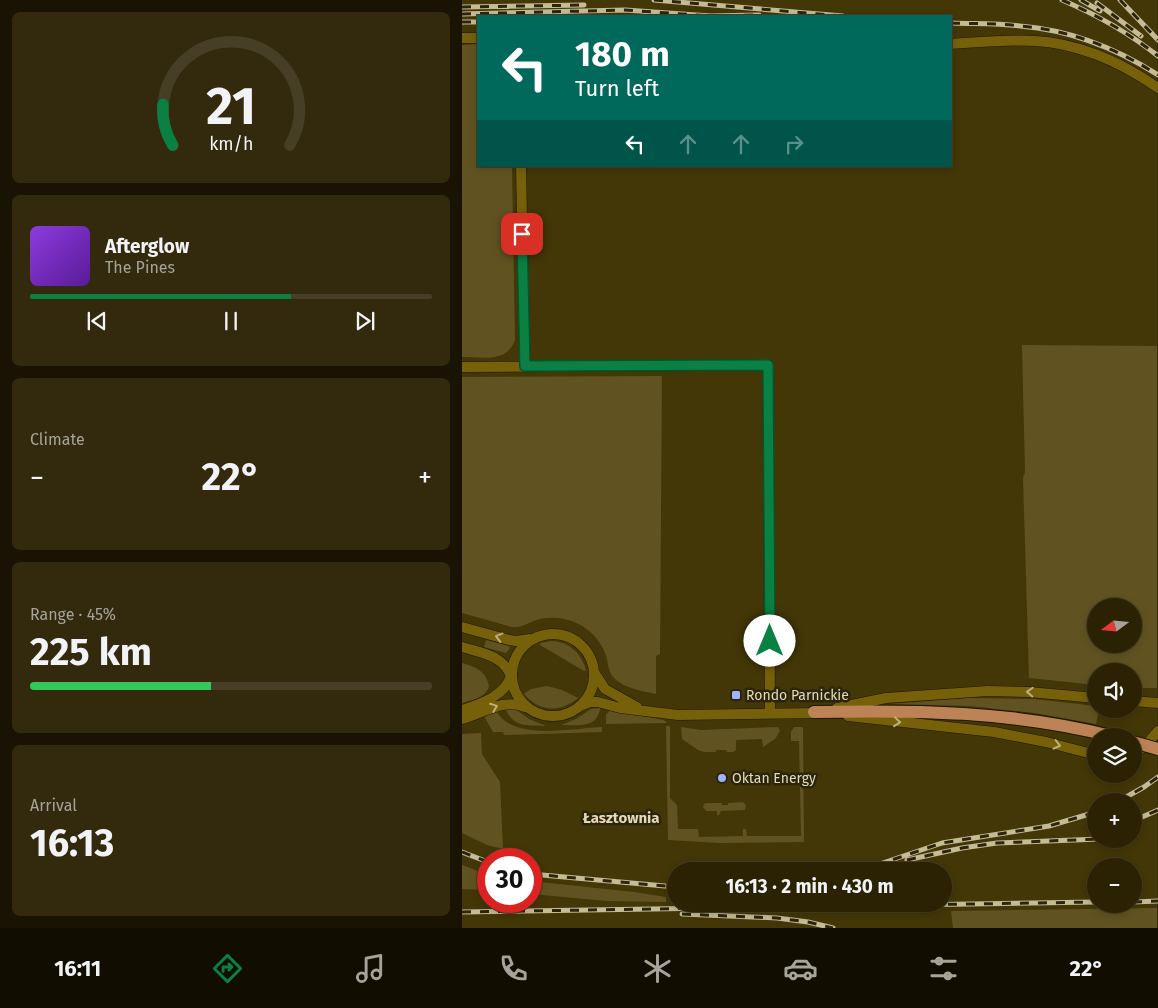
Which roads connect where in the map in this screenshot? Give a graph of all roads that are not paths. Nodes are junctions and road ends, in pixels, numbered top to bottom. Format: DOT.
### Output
graph roads {
  1 [pos="462,38"];
  2 [pos="477,38"];
  3 [pos="952,44"];
  4 [pos="1158,88"];
  5 [pos="521,167"];
  6 [pos="525,366"];
  7 [pos="462,367"];
  8 [pos="462,627"];
  9 [pos="536,637"];
  10 [pos="462,647"];
  11 [pos="594,670"];
  12 [pos="511,676"];
  13 [pos="1087,697"];
  14 [pos="1142,701"];
  15 [pos="1158,702"];
  16 [pos="580,706"];
  17 [pos="527,708"];
  18 [pos="462,710"];
  19 [pos="650,712"];
  20 [pos="814,712"];
  21 [pos="770,713"];
  22 [pos="462,718"];
  23 [pos="1087,731"];
  24 [pos="1158,731"];
  25 [pos="1142,745"];
  26 [pos="1142,748"];
  27 [pos="1158,749"];
  28 [pos="1087,752"];
  1 -- 2 [label="street"];
  3 -- 4 [label="street"];
  5 -- 6 [label="street"];
  6 -- 7 [label="street"];
  6 -- 21 [label="street"];
  9 -- 8 [label="street, one-way"];
  9 -- 11 [label="street"];
  9 -- 12 [label="street"];
  10 -- 12 [label="street"];
  11 -- 16 [label="street"];
  11 -- 19 [label="street"];
  12 -- 17 [label="street"];
  12 -- 18 [label="street"];
  13 -- 20 [label="street, one-way"];
  14 -- 15 [label="street"];
  16 -- 17 [label="street"];
  16 -- 19 [label="street"];
  22 -- 17 [label="street, one-way"];
  19 -- 21 [label="street"];
  20 -- 21 [label="street"];
  20 -- 23 [label="main road"];
  20 -- 28 [label="street, one-way"];
  24 -- 26 [label="street"];
  25 -- 27 [label="main road, bridge"];
}
